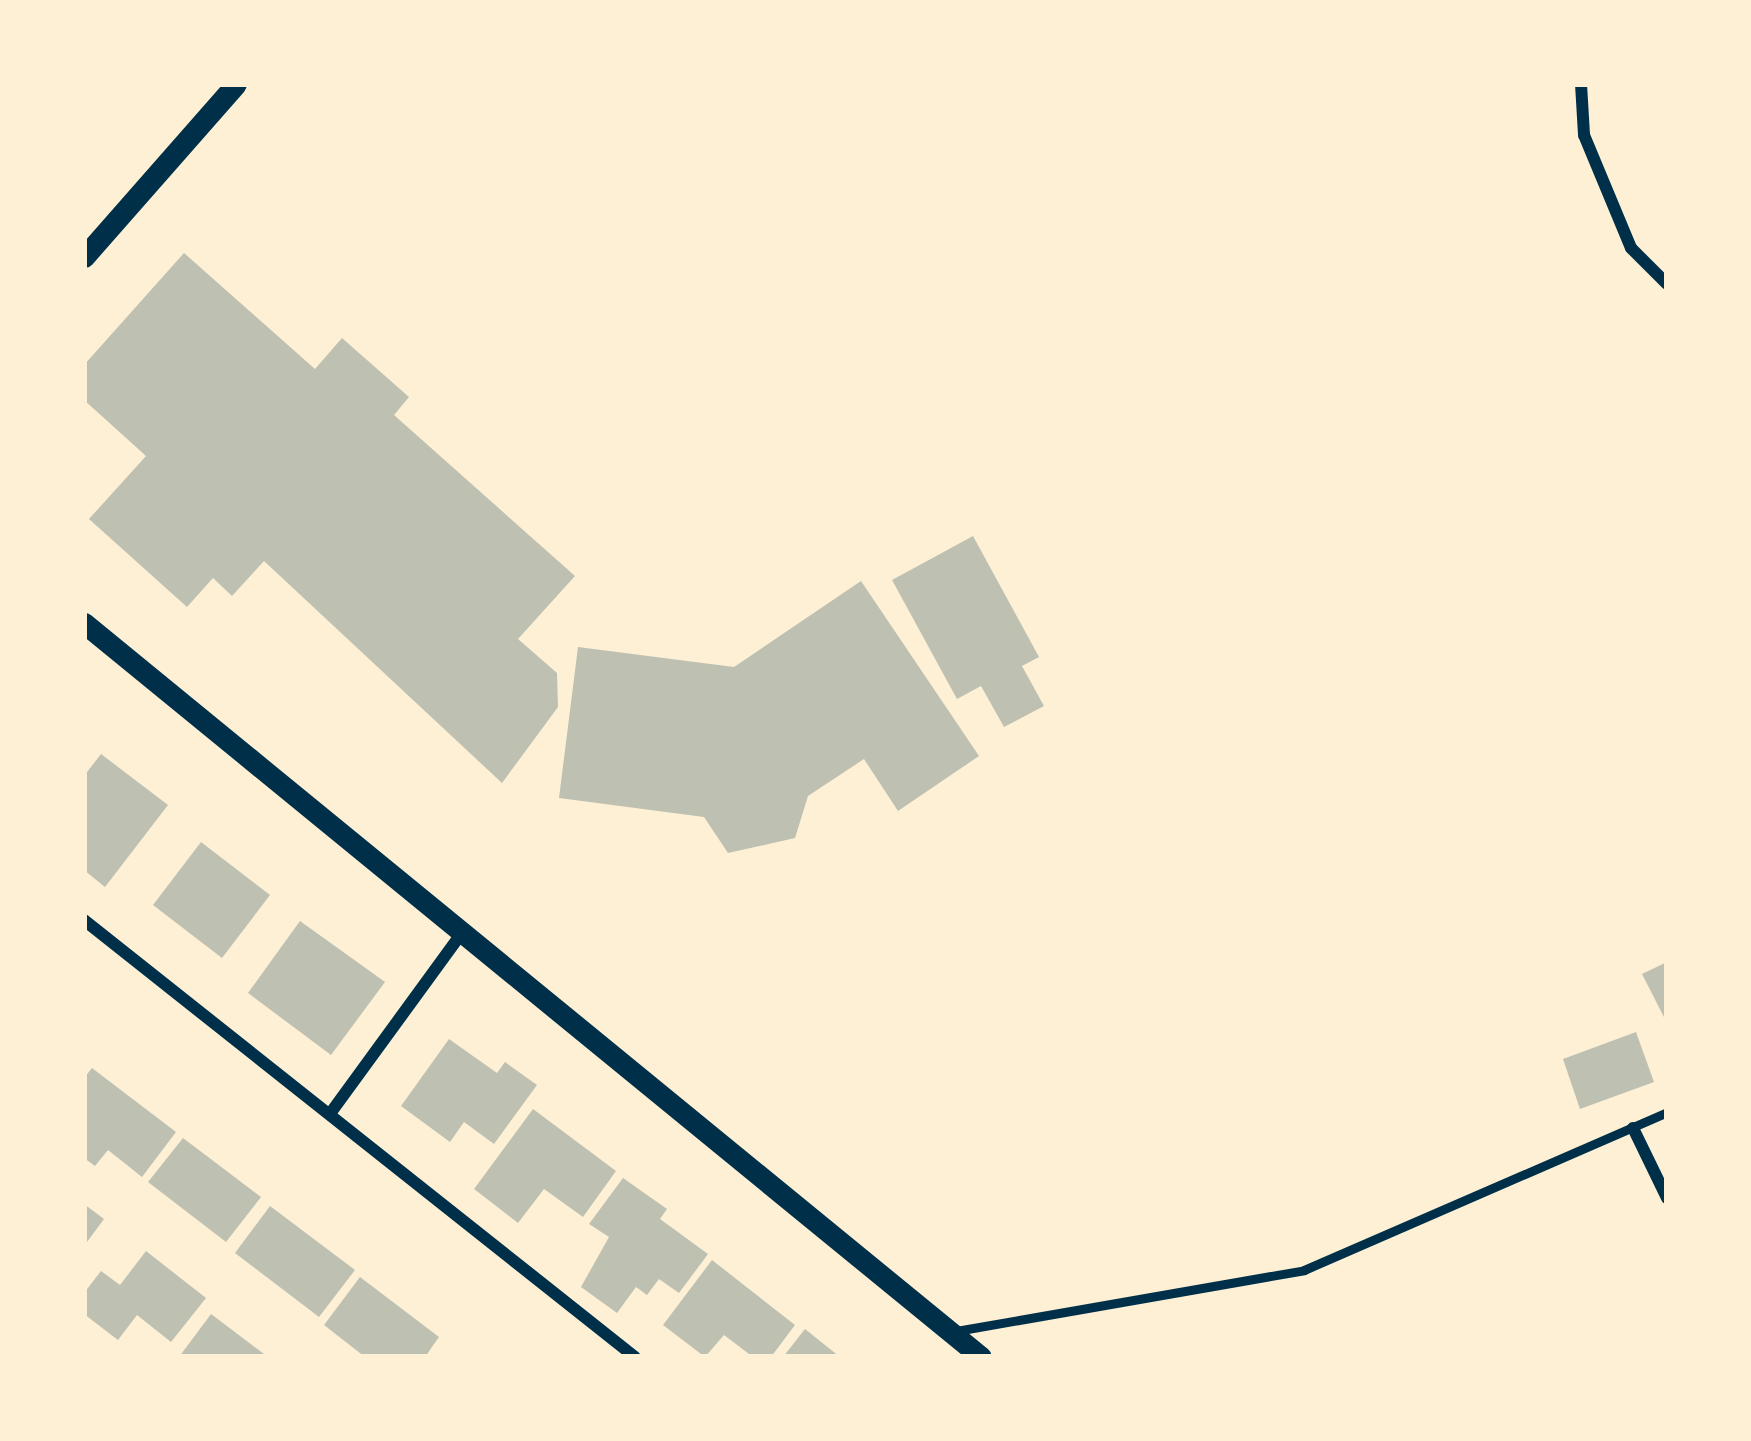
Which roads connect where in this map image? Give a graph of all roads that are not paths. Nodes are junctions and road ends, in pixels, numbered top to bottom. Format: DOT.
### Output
graph roads {
  1 [pos="236,84"];
  2 [pos="1581,84"];
  3 [pos="84,257"];
  4 [pos="1667,284"];
  5 [pos="84,623"];
  6 [pos="84,920"];
  7 [pos="459,938"];
  8 [pos="332,1111"];
  9 [pos="1667,1112"];
  10 [pos="1634,1128"];
  11 [pos="1667,1198"];
  12 [pos="950,1332"];
  13 [pos="635,1357"];
  14 [pos="980,1357"];
  1 -- 3 [label="street"];
  2 -- 4 [label="street"];
  5 -- 7 [label="street"];
  6 -- 8 [label="street"];
  7 -- 8 [label="street"];
  7 -- 12 [label="street"];
  8 -- 13 [label="street"];
  9 -- 10 [label="lane"];
  10 -- 11 [label="street"];
  10 -- 12 [label="lane"];
  12 -- 14 [label="street"];
}
